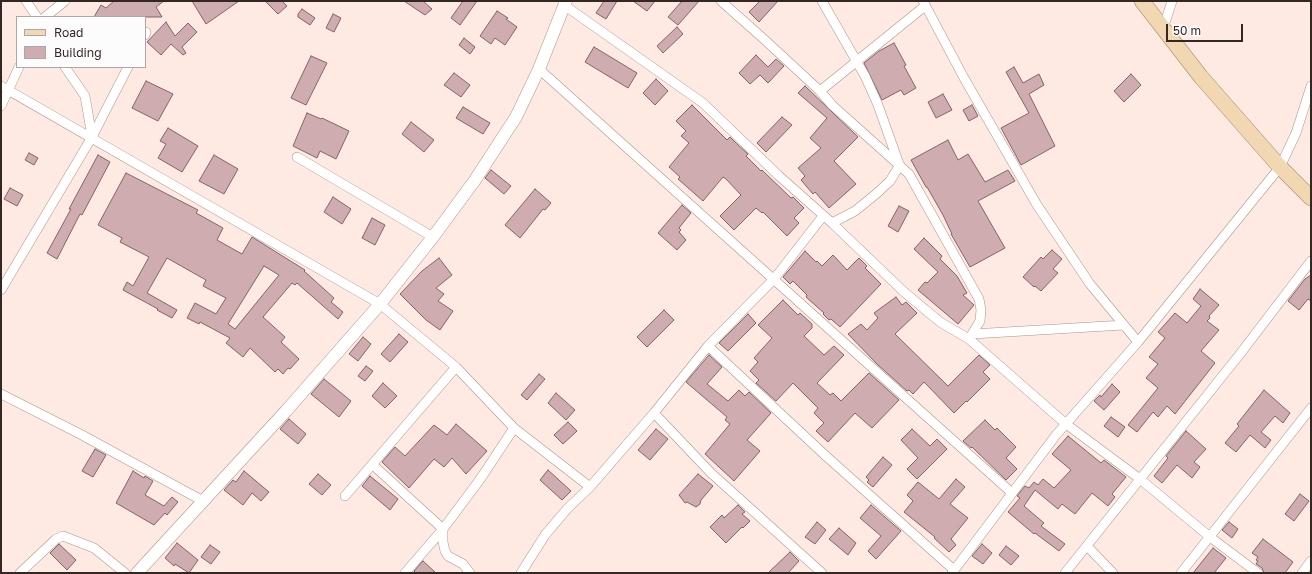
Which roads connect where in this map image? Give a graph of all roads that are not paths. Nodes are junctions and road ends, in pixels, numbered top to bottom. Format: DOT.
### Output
graph roads {
  1 [pos="26,1"];
  2 [pos="65,1"];
  3 [pos="721,1"];
  4 [pos="822,1"];
  5 [pos="1142,1"];
  6 [pos="1172,1"];
  7 [pos="565,3"];
  8 [pos="924,3"];
  9 [pos="36,16"];
  10 [pos="46,16"];
  11 [pos="1163,29"];
  12 [pos="857,60"];
  13 [pos="18,68"];
  14 [pos="66,68"];
  15 [pos="127,68"];
  16 [pos="539,69"];
  17 [pos="1311,86"];
  18 [pos="5,88"];
  19 [pos="820,91"];
  20 [pos="1,106"];
  21 [pos="92,137"];
  22 [pos="297,157"];
  23 [pos="900,165"];
  24 [pos="1280,166"];
  25 [pos="1311,198"];
  26 [pos="823,216"];
  27 [pos="832,223"];
  28 [pos="433,237"];
  29 [pos="1311,261"];
  30 [pos="774,279"];
  31 [pos="1,290"];
  32 [pos="380,304"];
  33 [pos="1124,325"];
  34 [pos="971,336"];
  35 [pos="1138,342"];
  36 [pos="708,346"];
  37 [pos="456,367"];
  38 [pos="1,394"];
  39 [pos="1311,408"];
  40 [pos="654,413"];
  41 [pos="1066,424"];
  42 [pos="514,428"];
  43 [pos="373,465"];
  44 [pos="1140,479"];
  45 [pos="590,488"];
  46 [pos="1012,493"];
  47 [pos="345,496"];
  48 [pos="203,501"];
  49 [pos="444,529"];
  50 [pos="1210,537"];
  51 [pos="1087,546"];
  52 [pos="1311,561"];
  53 [pos="953,571"];
  54 [pos="20,573"];
  55 [pos="125,573"];
  56 [pos="138,573"];
  57 [pos="405,573"];
  58 [pos="470,573"];
  59 [pos="521,573"];
  60 [pos="822,573"];
  61 [pos="1065,573"];
  62 [pos="1113,573"];
  63 [pos="1181,573"];
  64 [pos="1258,573"];
  65 [pos="1302,573"];
  1 -- 9 [label="street"];
  2 -- 10 [label="street"];
  3 -- 19 [label="street"];
  4 -- 12 [label="street"];
  5 -- 11 [label="main road"];
  6 -- 11 [label="street"];
  7 -- 16 [label="street"];
  7 -- 26 [label="street"];
  8 -- 12 [label="street"];
  8 -- 33 [label="street"];
  11 -- 24 [label="main road"];
  12 -- 19 [label="street"];
  12 -- 23 [label="street"];
  13 -- 18 [label="street"];
  14 -- 21 [label="street"];
  15 -- 21 [label="street"];
  16 -- 28 [label="street"];
  16 -- 30 [label="street"];
  17 -- 24 [label="street"];
  18 -- 20 [label="street"];
  18 -- 21 [label="street"];
  19 -- 23 [label="street"];
  21 -- 31 [label="street"];
  21 -- 32 [label="street"];
  22 -- 28 [label="street"];
  23 -- 27 [label="street"];
  23 -- 34 [label="street"];
  24 -- 25 [label="main road"];
  24 -- 35 [label="street"];
  26 -- 27 [label="street"];
  26 -- 30 [label="street"];
  27 -- 34 [label="street"];
  28 -- 32 [label="street"];
  29 -- 44 [label="street"];
  30 -- 36 [label="street"];
  30 -- 46 [label="street"];
  32 -- 37 [label="street"];
  32 -- 48 [label="street"];
  33 -- 34 [label="street"];
  33 -- 35 [label="street"];
  34 -- 41 [label="street"];
  35 -- 41 [label="street"];
  36 -- 40 [label="street"];
  36 -- 53 [label="street"];
  37 -- 42 [label="street"];
  37 -- 43 [label="street"];
  38 -- 48 [label="street"];
  39 -- 50 [label="street"];
  40 -- 45 [label="street"];
  40 -- 60 [label="street"];
  41 -- 44 [label="street"];
  41 -- 46 [label="street"];
  42 -- 45 [label="street"];
  42 -- 49 [label="street"];
  43 -- 47 [label="street"];
  43 -- 49 [label="street"];
  44 -- 50 [label="street"];
  44 -- 51 [label="street"];
  45 -- 59 [label="street"];
  46 -- 53 [label="street"];
  48 -- 56 [label="street"];
  49 -- 57 [label="street"];
  49 -- 58 [label="street"];
  50 -- 63 [label="street"];
  50 -- 64 [label="street"];
  51 -- 61 [label="street"];
  51 -- 62 [label="street"];
  52 -- 65 [label="street"];
  54 -- 55 [label="street"];
}
